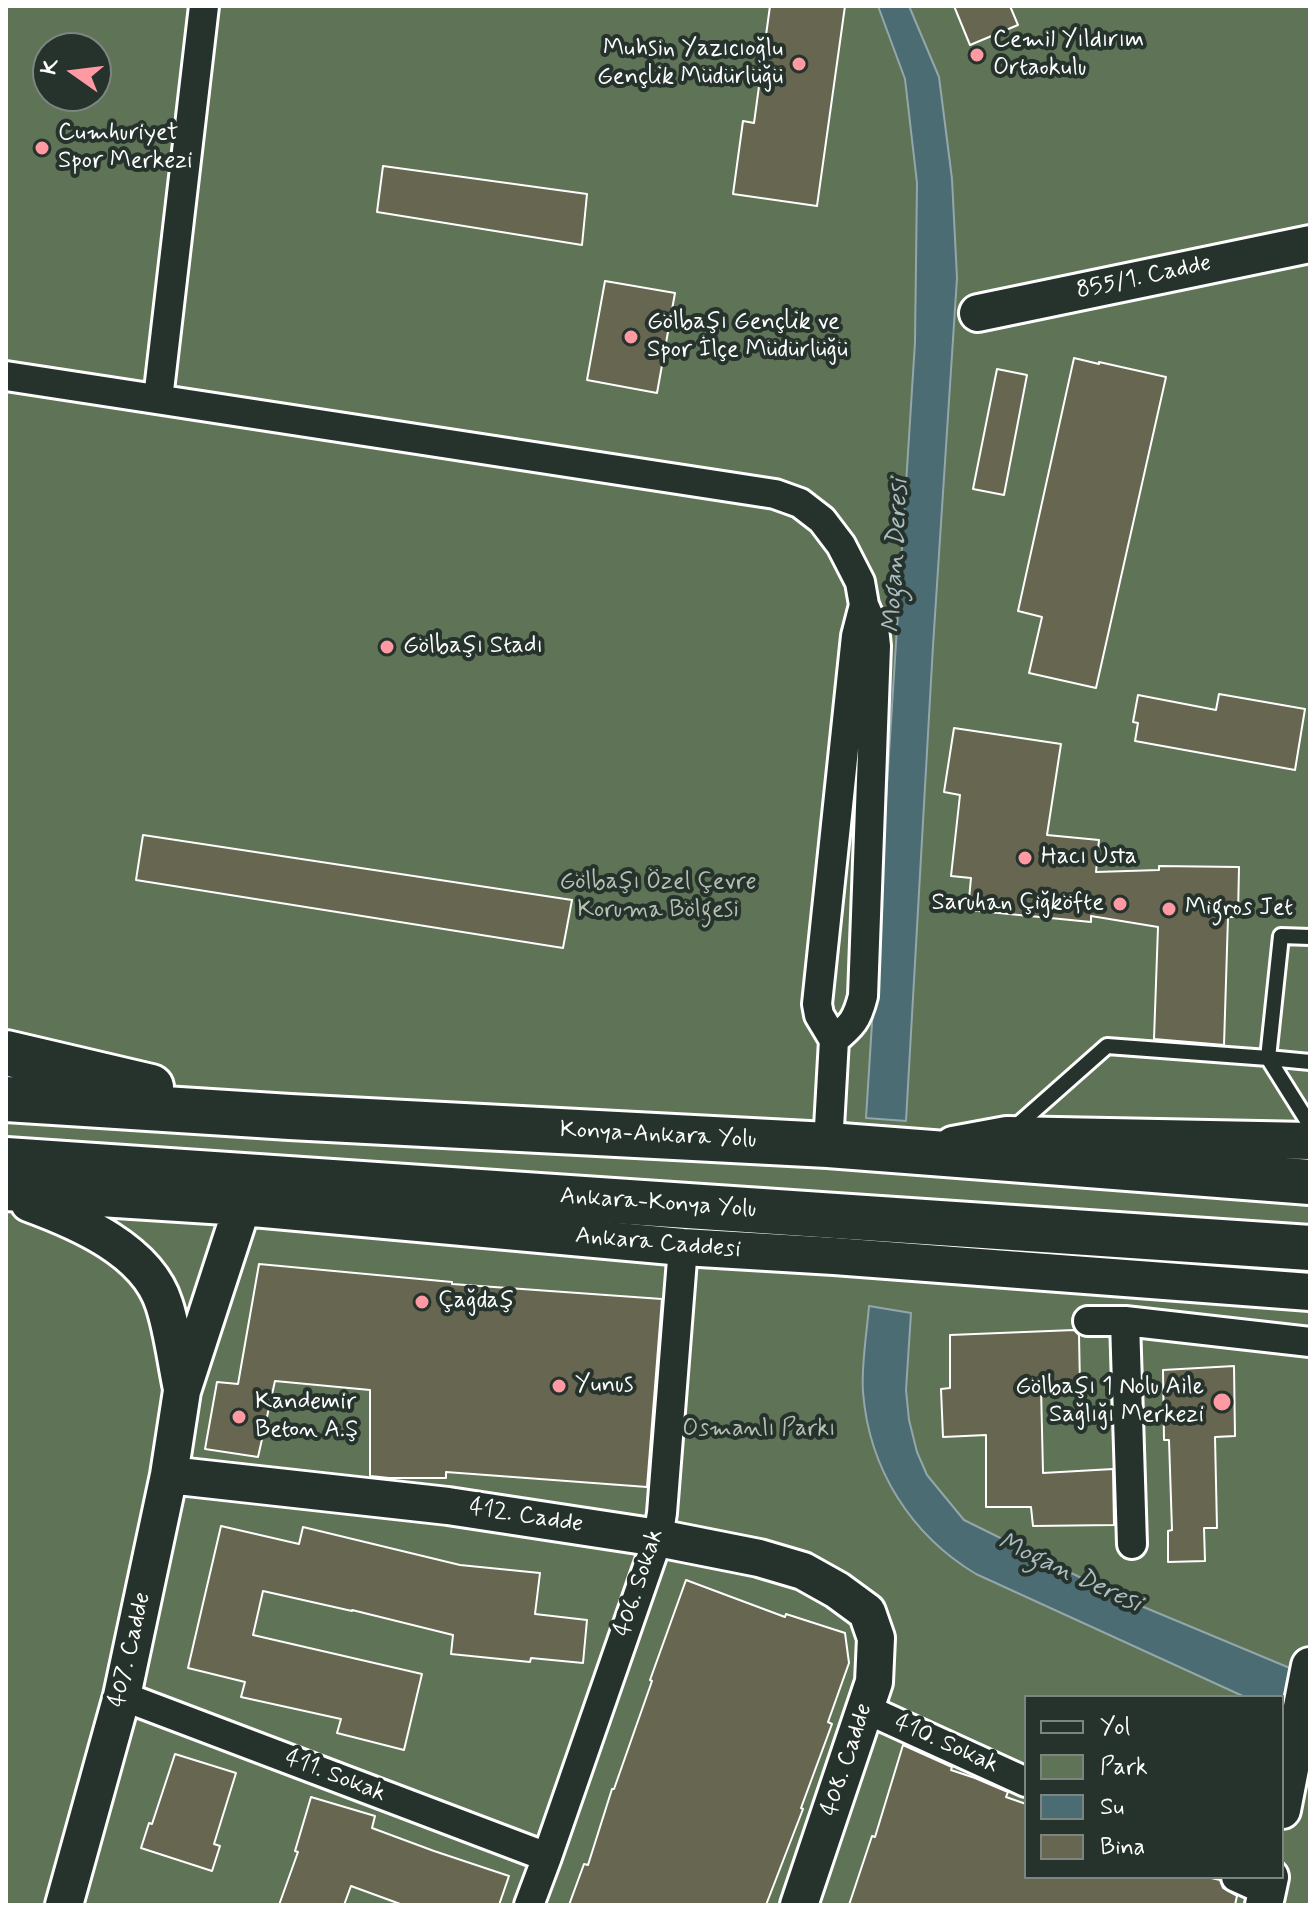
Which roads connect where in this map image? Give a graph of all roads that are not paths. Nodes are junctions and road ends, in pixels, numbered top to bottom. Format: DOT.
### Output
graph roads {
  1 [pos="204,6"];
  2 [pos="1310,244"];
  3 [pos="978,313"];
  4 [pos="6,376"];
  5 [pos="158,399"];
  6 [pos="864,605"];
  7 [pos="1310,937"];
  8 [pos="834,1040"];
  9 [pos="6,1053"];
  10 [pos="1268,1058"];
  11 [pos="1310,1062"];
  12 [pos="6,1099"];
  13 [pos="290,1117"];
  14 [pos="1310,1125"];
  15 [pos="1007,1135"];
  16 [pos="1310,1141"];
  17 [pos="828,1145"];
  18 [pos="923,1151"];
  19 [pos="6,1160"];
  20 [pos="1310,1182"];
  21 [pos="6,1194"];
  22 [pos="242,1207"];
  23 [pos="683,1247"];
  24 [pos="1310,1248"];
  25 [pos="1310,1292"];
  26 [pos="1088,1321"];
  27 [pos="1125,1321"];
  28 [pos="1310,1342"];
  29 [pos="182,1391"];
  30 [pos="169,1475"];
  31 [pos="658,1538"];
  32 [pos="1132,1544"];
  33 [pos="867,1612"];
  34 [pos="1310,1666"];
  35 [pos="122,1696"];
  36 [pos="866,1709"];
  37 [pos="1024,1781"];
  38 [pos="1293,1786"];
  39 [pos="547,1857"];
  40 [pos="64,1905"];
  41 [pos="529,1905"];
  42 [pos="799,1905"];
  1 -- 5 [label="street"];
  2 -- 3 [label="street, 855/1. Cadde"];
  4 -- 5 [label="street"];
  5 -- 6 [label="street"];
  6 -- 8 [label="street"];
  6 -- 8 [label="street"];
  7 -- 10 [label="lane"];
  8 -- 17 [label="street"];
  9 -- 13 [label="highway"];
  10 -- 11 [label="lane"];
  10 -- 14 [label="lane"];
  10 -- 15 [label="lane"];
  12 -- 13 [label="highway, Konya-Ankara Yolu"];
  13 -- 17 [label="highway, Konya-Ankara Yolu"];
  15 -- 16 [label="street"];
  15 -- 18 [label="street"];
  17 -- 18 [label="highway, Konya-Ankara Yolu"];
  18 -- 20 [label="highway, Konya-Ankara Yolu"];
  19 -- 24 [label="highway, Ankara-Konya Yolu"];
  21 -- 22 [label="street, Ankara Caddesi"];
  21 -- 29 [label="street"];
  22 -- 23 [label="street, Ankara Caddesi"];
  22 -- 29 [label="street"];
  23 -- 25 [label="street, Ankara Caddesi"];
  23 -- 31 [label="street, 406. Sokak"];
  26 -- 27 [label="street"];
  27 -- 28 [label="street"];
  27 -- 32 [label="street"];
  29 -- 30 [label="street, 407. Cadde"];
  30 -- 31 [label="street, 412. Cadde"];
  30 -- 35 [label="street, 407. Cadde"];
  31 -- 33 [label="street, 412. Cadde"];
  31 -- 39 [label="street, 406. Sokak"];
  33 -- 36 [label="street, 408. Cadde"];
  34 -- 38 [label="street"];
  35 -- 39 [label="street, 411. Sokak"];
  35 -- 40 [label="street, 407. Cadde"];
  36 -- 37 [label="street, 410. Sokak"];
  36 -- 42 [label="street, 408. Cadde"];
  39 -- 41 [label="street, 406. Sokak"];
}
